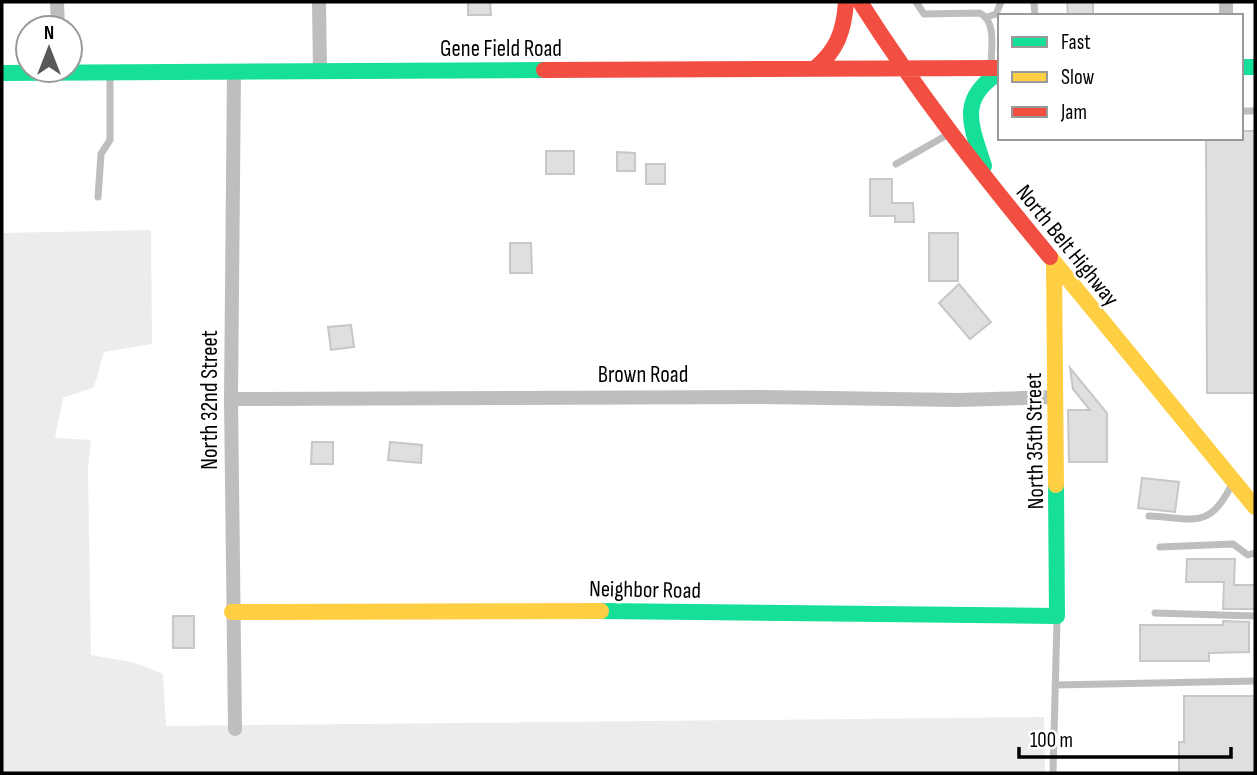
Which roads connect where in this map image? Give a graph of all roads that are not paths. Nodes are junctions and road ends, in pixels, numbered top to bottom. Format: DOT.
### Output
graph roads {
  1 [pos="319,2"];
  2 [pos="846,2"];
  3 [pos="860,2"];
  4 [pos="916,2"];
  5 [pos="1001,2"];
  6 [pos="988,17"];
  7 [pos="902,68"];
  8 [pos="814,69"];
  9 [pos="997,69"];
  10 [pos="84,71"];
  11 [pos="320,71"];
  12 [pos="110,72"];
  13 [pos="234,72"];
  14 [pos="951,134"];
  15 [pos="896,164"];
  16 [pos="990,186"];
  17 [pos="98,197"];
  18 [pos="1054,264"];
  19 [pos="1055,397"];
  20 [pos="231,398"];
  21 [pos="1233,482"];
  22 [pos="1255,507"];
  23 [pos="1149,516"];
  24 [pos="1160,547"];
  25 [pos="1255,553"];
  26 [pos="232,612"];
  27 [pos="1155,613"];
  28 [pos="1057,616"];
  29 [pos="1255,616"];
  30 [pos="1255,681"];
  31 [pos="1055,685"];
  32 [pos="235,729"];
  33 [pos="1053,773"];
  1 -- 11 [label="street"];
  2 -- 8 [label="street"];
  3 -- 7 [label="street, North Belt Highway"];
  4 -- 6 [label="lane"];
  5 -- 6 [label="lane"];
  6 -- 9 [label="lane"];
  7 -- 8 [label="street, Gene Field Road"];
  7 -- 9 [label="street, Gene Field Road"];
  7 -- 14 [label="street, North Belt Highway"];
  8 -- 11 [label="street, Gene Field Road"];
  9 -- 16 [label="street"];
  10 -- 12 [label="street, Gene Field Road"];
  11 -- 13 [label="street, Gene Field Road"];
  12 -- 13 [label="street, Gene Field Road"];
  12 -- 17 [label="lane"];
  13 -- 20 [label="street, North 32nd Street"];
  14 -- 15 [label="lane"];
  14 -- 16 [label="street, North Belt Highway"];
  16 -- 18 [label="street, North Belt Highway"];
  18 -- 19 [label="street, North 35th Street"];
  18 -- 21 [label="street, North Belt Highway"];
  19 -- 20 [label="street, Brown Road"];
  19 -- 28 [label="street, North 35th Street"];
  20 -- 26 [label="street, North 32nd Street"];
  21 -- 22 [label="street, North Belt Highway"];
  21 -- 23 [label="lane"];
  24 -- 25 [label="lane"];
  26 -- 28 [label="street, Neighbor Road"];
  26 -- 32 [label="street, North 32nd Street"];
  27 -- 29 [label="lane"];
  28 -- 31 [label="lane"];
  30 -- 31 [label="lane"];
  31 -- 33 [label="lane"];
}
